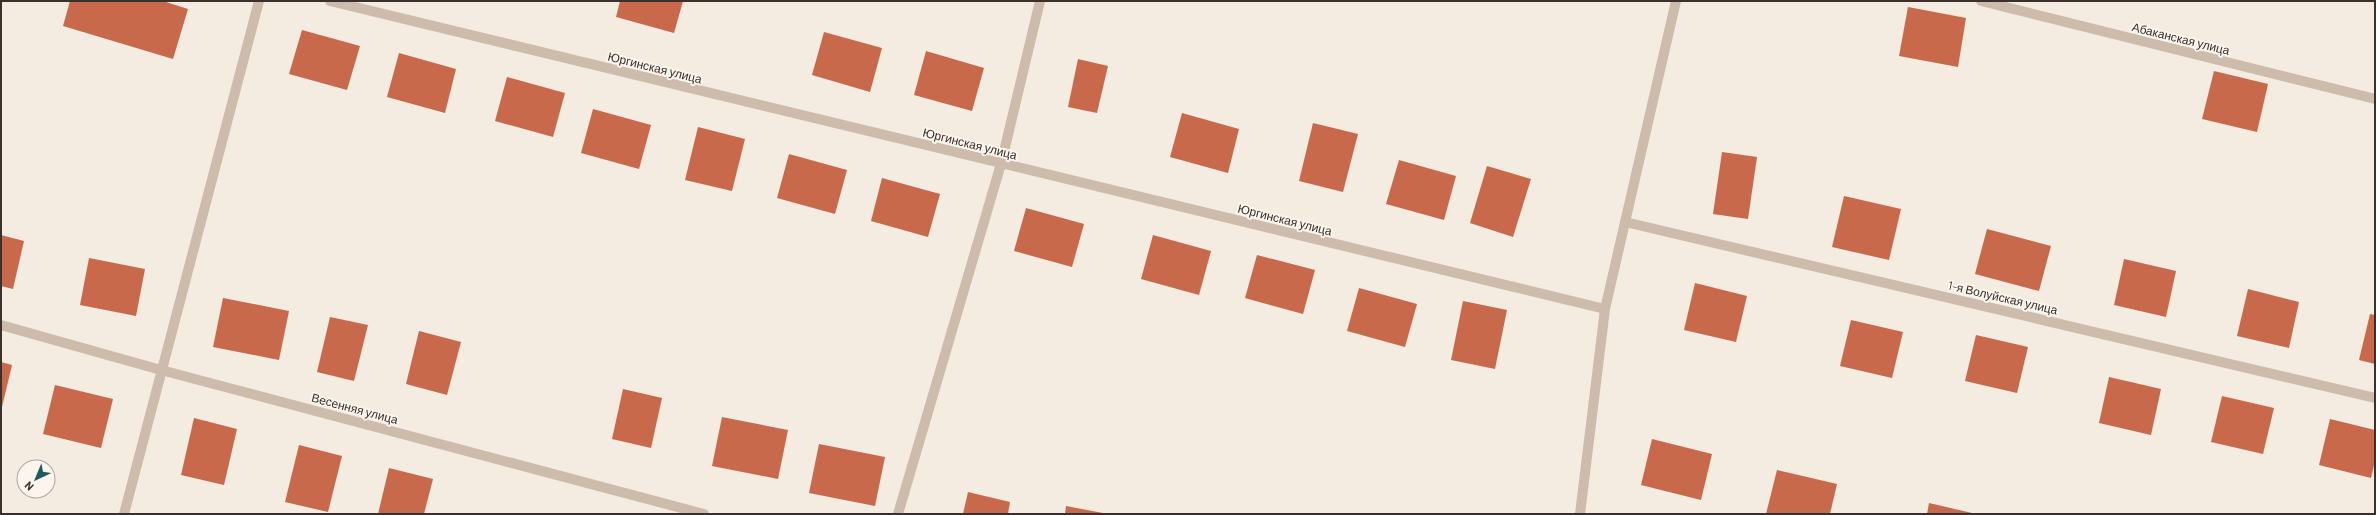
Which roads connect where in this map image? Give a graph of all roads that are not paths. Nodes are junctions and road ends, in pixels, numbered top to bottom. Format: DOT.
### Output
graph roads {
  1 [pos="259,1"];
  2 [pos="330,1"];
  3 [pos="1040,1"];
  4 [pos="1676,1"];
  5 [pos="1981,1"];
  6 [pos="2375,99"];
  7 [pos="1001,164"];
  8 [pos="1625,222"];
  9 [pos="1605,310"];
  10 [pos="1,324"];
  11 [pos="161,370"];
  12 [pos="2375,398"];
  13 [pos="124,514"];
  14 [pos="704,514"];
  15 [pos="898,514"];
  16 [pos="1580,514"];
  1 -- 11 [label="street"];
  2 -- 7 [label="street, Юргинская улица"];
  3 -- 7 [label="street"];
  4 -- 8 [label="street"];
  5 -- 6 [label="street, Абаканская улица"];
  7 -- 9 [label="street, Юргинская улица"];
  7 -- 15 [label="street"];
  8 -- 9 [label="street"];
  8 -- 12 [label="street, 1-я Волуйская улица"];
  9 -- 16 [label="street"];
  10 -- 11 [label="street, Весенняя улица"];
  11 -- 13 [label="street"];
  11 -- 14 [label="street, Весенняя улица"];
}
